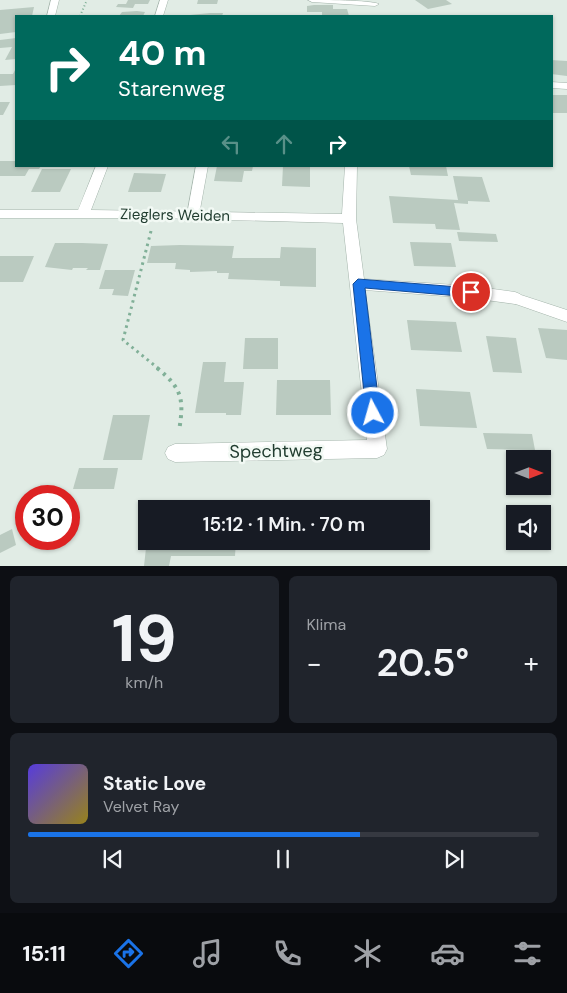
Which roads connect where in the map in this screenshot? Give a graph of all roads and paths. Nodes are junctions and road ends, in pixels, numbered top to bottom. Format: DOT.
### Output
graph roads {
  1 [pos="55,0"];
  2 [pos="87,0"];
  3 [pos="164,0"];
  4 [pos="312,0"];
  5 [pos="377,2"];
  6 [pos="51,15"];
  7 [pos="80,15"];
  8 [pos="159,15"];
  9 [pos="375,15"];
  10 [pos="553,85"];
  11 [pos="567,86"];
  12 [pos="102,167"];
  13 [pos="202,167"];
  14 [pos="351,167"];
  15 [pos="83,213"];
  16 [pos="0,214"];
  17 [pos="156,214"];
  18 [pos="193,215"];
  19 [pos="349,219"];
  20 [pos="358,284"];
  21 [pos="514,298"];
  22 [pos="567,316"];
  23 [pos="175,453"];
  1 -- 6 [label="lane"];
  2 -- 7 [label="path"];
  3 -- 8 [label="street"];
  4 -- 5 [label="street"];
  5 -- 9 [label="street"];
  10 -- 11 [label="street"];
  12 -- 15 [label="street"];
  13 -- 18 [label="lane"];
  14 -- 19 [label="street"];
  15 -- 16 [label="street, Zieglers Weiden"];
  15 -- 17 [label="street, Zieglers Weiden"];
  17 -- 18 [label="street, Zieglers Weiden"];
  17 -- 23 [label="path"];
  18 -- 19 [label="street, Zieglers Weiden"];
  19 -- 20 [label="street"];
  20 -- 21 [label="street"];
  20 -- 23 [label="street, Spechtweg"];
  21 -- 22 [label="lane"];
}
